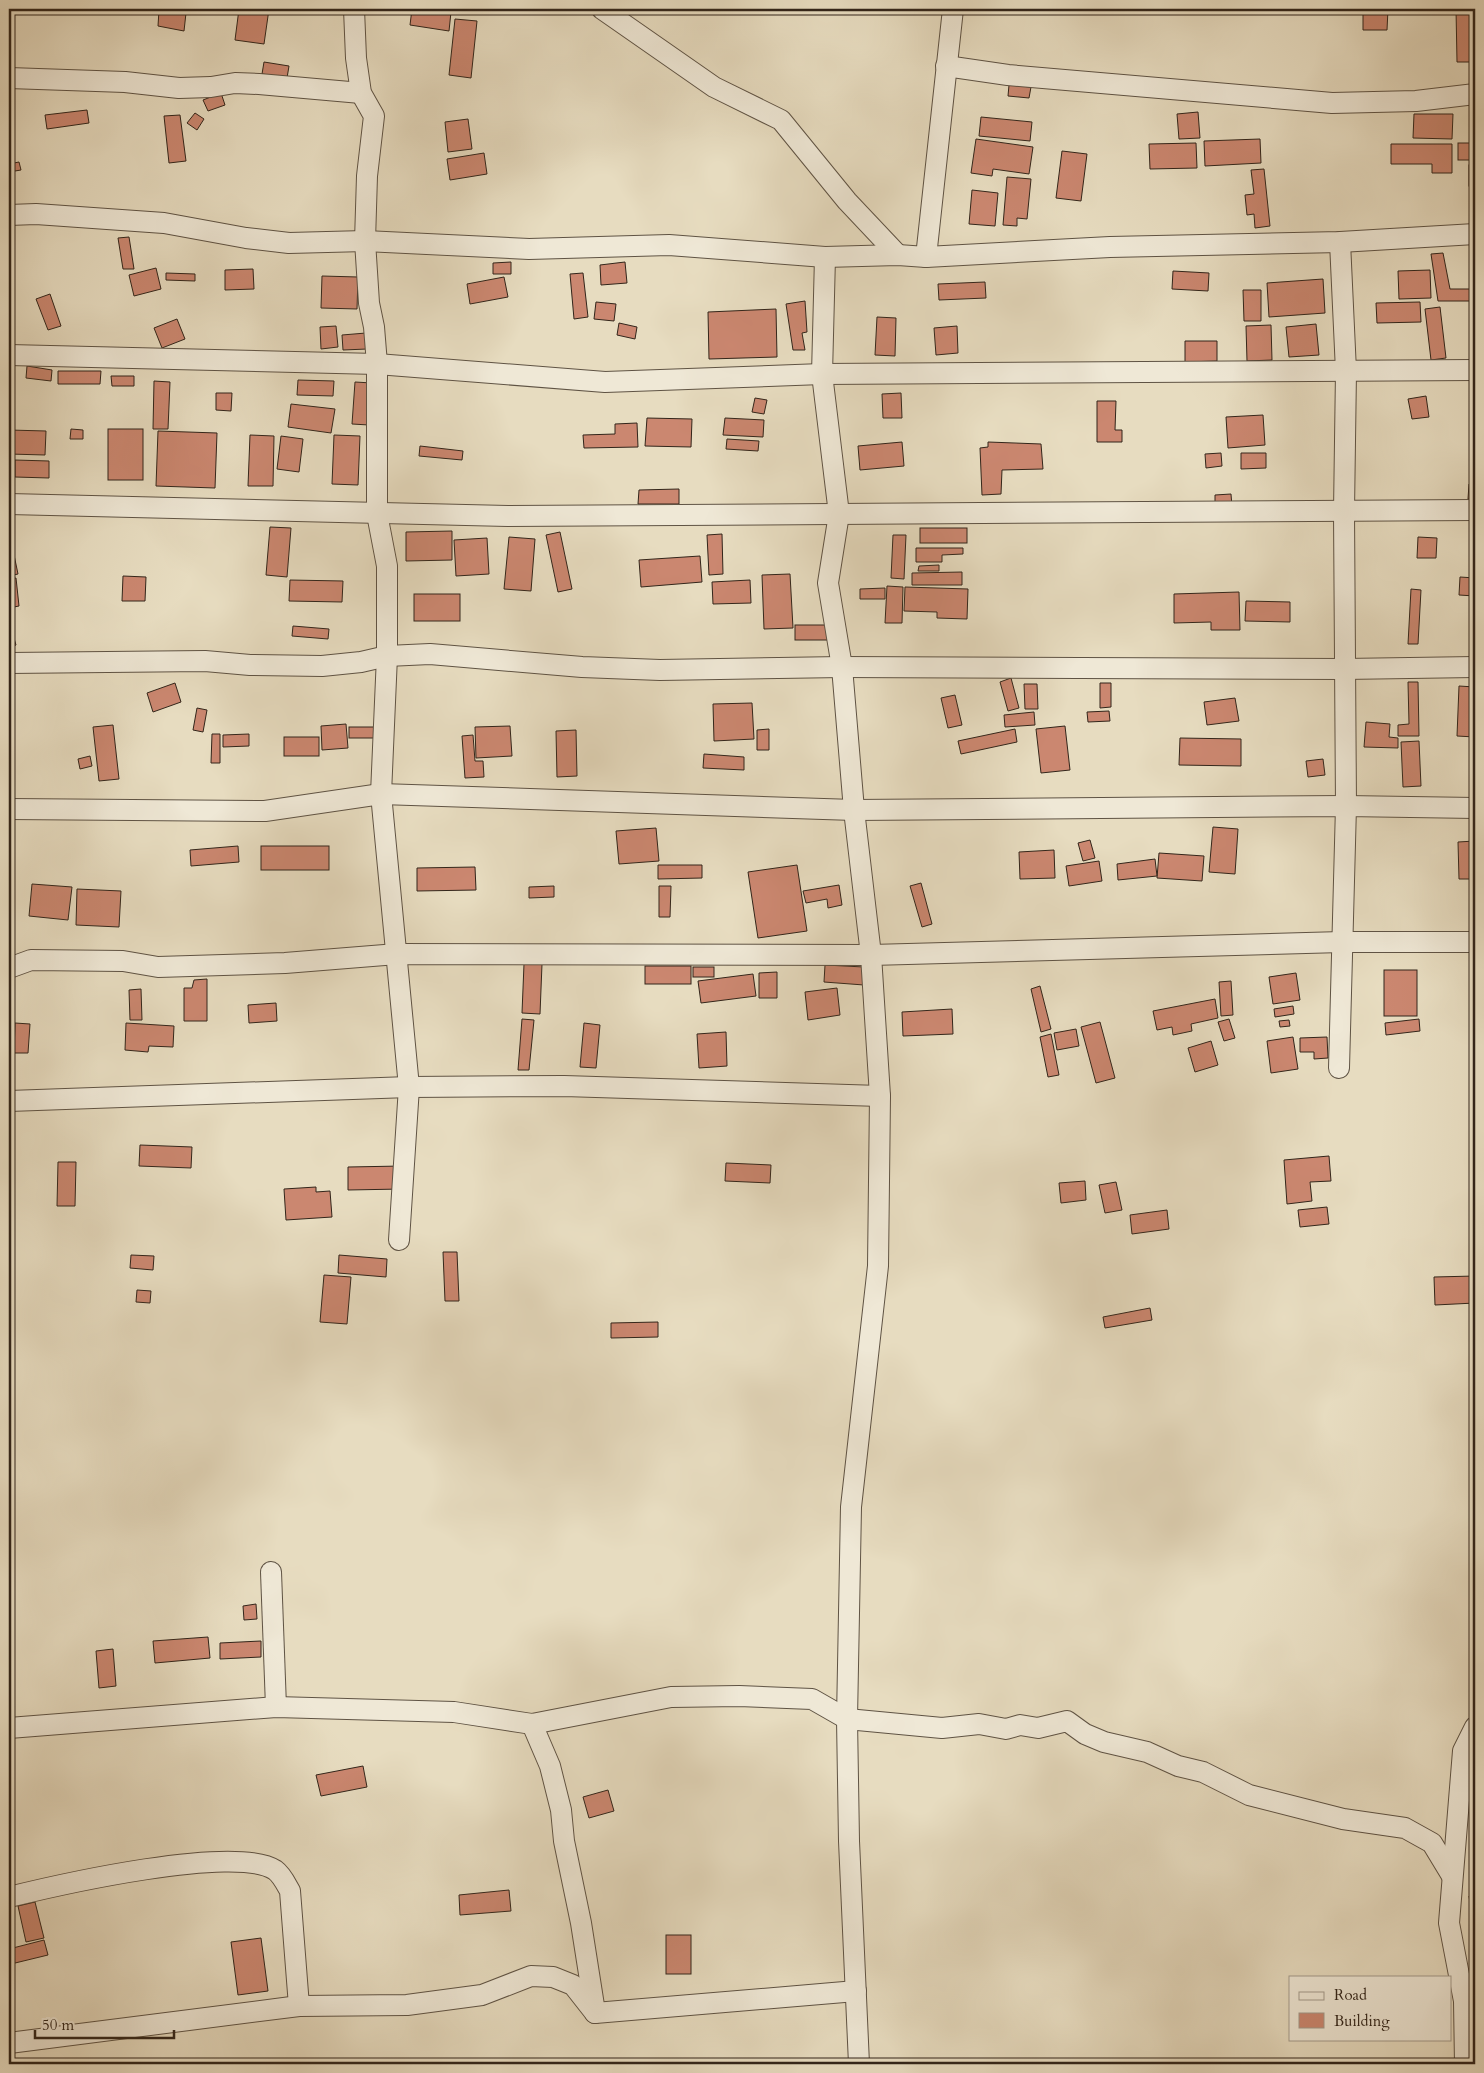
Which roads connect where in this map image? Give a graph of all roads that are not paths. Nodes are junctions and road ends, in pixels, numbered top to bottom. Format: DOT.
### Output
graph roads {
  1 [pos="354,9"];
  2 [pos="602,9"];
  3 [pos="953,9"];
  4 [pos="946,66"];
  5 [pos="9,78"];
  6 [pos="361,93"];
  7 [pos="1475,94"];
  8 [pos="9,215"];
  9 [pos="1475,234"];
  10 [pos="364,241"];
  11 [pos="1340,242"];
  12 [pos="898,255"];
  13 [pos="825,257"];
  14 [pos="926,257"];
  15 [pos="9,355"];
  16 [pos="377,364"];
  17 [pos="1475,370"];
  18 [pos="1346,371"];
  19 [pos="822,374"];
  20 [pos="9,504"];
  21 [pos="1475,510"];
  22 [pos="1344,512"];
  23 [pos="377,514"];
  24 [pos="839,514"];
  25 [pos="387,656"];
  26 [pos="9,663"];
  27 [pos="842,667"];
  28 [pos="1475,667"];
  29 [pos="1344,670"];
  30 [pos="381,794"];
  31 [pos="1346,806"];
  32 [pos="1475,808"];
  33 [pos="9,809"];
  34 [pos="854,810"];
  35 [pos="1342,942"];
  36 [pos="1475,942"];
  37 [pos="397,954"];
  38 [pos="871,955"];
  39 [pos="9,968"];
  40 [pos="1339,1068"];
  41 [pos="409,1087"];
  42 [pos="880,1096"];
  43 [pos="9,1102"];
  44 [pos="399,1240"];
  45 [pos="271,1572"];
  46 [pos="276,1706"];
  47 [pos="846,1718"];
  48 [pos="532,1724"];
  49 [pos="1475,1727"];
  50 [pos="9,1728"];
  51 [pos="1452,1876"];
  52 [pos="9,1897"];
  53 [pos="1468,1976"];
  54 [pos="856,1991"];
  55 [pos="298,2006"];
  56 [pos="595,2013"];
  57 [pos="9,2043"];
  58 [pos="859,2064"];
  59 [pos="1465,2064"];
  1 -- 6 [label="street"];
  2 -- 12 [label="street"];
  3 -- 4 [label="street"];
  4 -- 7 [label="street"];
  4 -- 14 [label="street"];
  5 -- 6 [label="street"];
  6 -- 10 [label="street"];
  8 -- 10 [label="street"];
  9 -- 11 [label="street"];
  10 -- 13 [label="street"];
  10 -- 16 [label="street"];
  11 -- 14 [label="street"];
  11 -- 18 [label="street"];
  12 -- 13 [label="street"];
  12 -- 14 [label="street"];
  13 -- 19 [label="street"];
  15 -- 16 [label="street"];
  16 -- 19 [label="street"];
  16 -- 23 [label="street"];
  17 -- 18 [label="street"];
  18 -- 19 [label="street"];
  18 -- 22 [label="street"];
  19 -- 24 [label="street"];
  20 -- 23 [label="street"];
  21 -- 22 [label="street"];
  22 -- 24 [label="street"];
  22 -- 29 [label="street"];
  23 -- 24 [label="street"];
  23 -- 25 [label="street"];
  24 -- 27 [label="street"];
  25 -- 26 [label="street"];
  25 -- 27 [label="street"];
  25 -- 30 [label="street"];
  27 -- 29 [label="street"];
  27 -- 34 [label="street"];
  28 -- 29 [label="street"];
  29 -- 31 [label="street"];
  30 -- 33 [label="street"];
  30 -- 34 [label="street"];
  30 -- 37 [label="street"];
  31 -- 32 [label="street"];
  31 -- 34 [label="street"];
  31 -- 35 [label="street"];
  34 -- 38 [label="street"];
  35 -- 36 [label="street"];
  35 -- 38 [label="street"];
  35 -- 40 [label="street"];
  37 -- 38 [label="street"];
  37 -- 39 [label="street"];
  37 -- 41 [label="street"];
  38 -- 42 [label="street"];
  41 -- 42 [label="street"];
  41 -- 43 [label="street"];
  41 -- 44 [label="street"];
  42 -- 47 [label="street"];
  45 -- 46 [label="street"];
  46 -- 48 [label="street"];
  46 -- 50 [label="street"];
  47 -- 48 [label="street"];
  47 -- 51 [label="street"];
  47 -- 54 [label="street"];
  48 -- 56 [label="street"];
  49 -- 51 [label="street"];
  51 -- 53 [label="street"];
  52 -- 55 [label="street"];
  53 -- 59 [label="street"];
  54 -- 56 [label="street"];
  54 -- 58 [label="street"];
  55 -- 56 [label="street"];
  55 -- 57 [label="street"];
}
